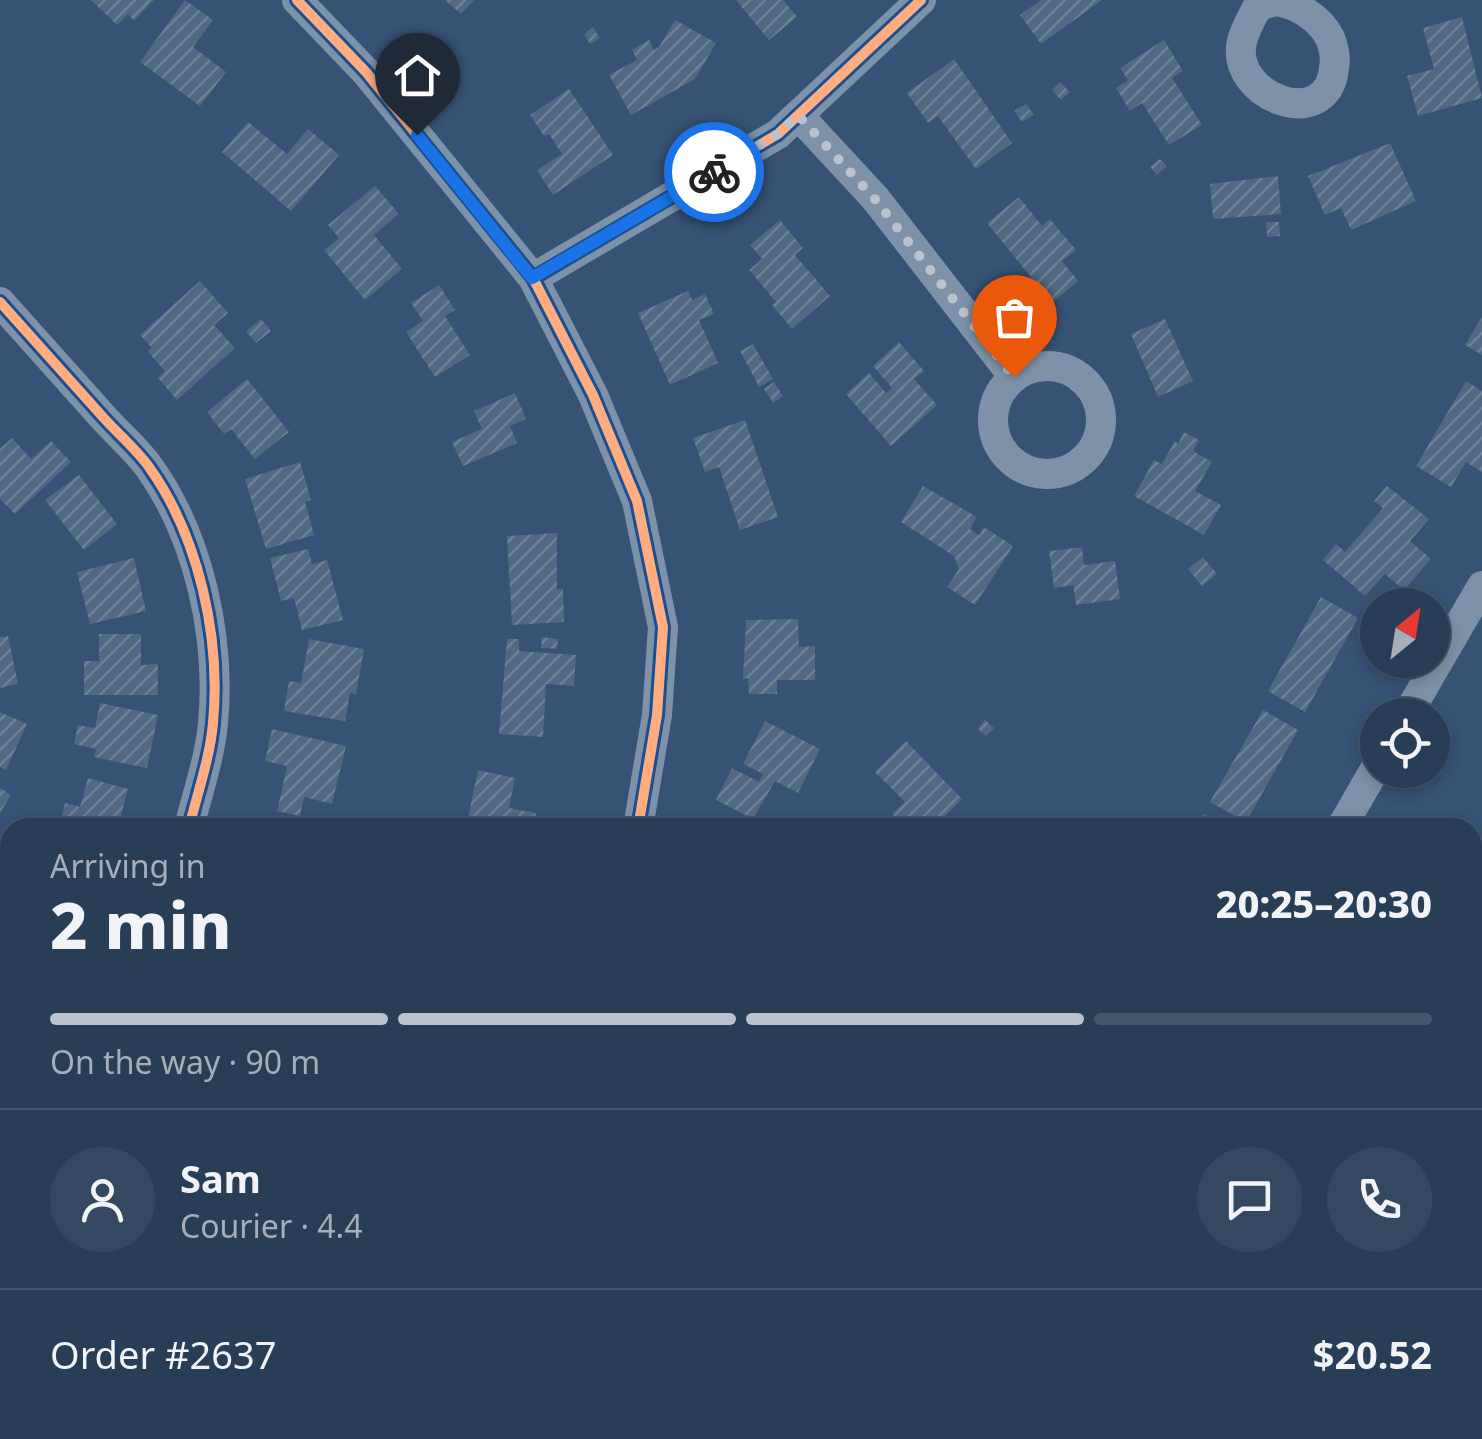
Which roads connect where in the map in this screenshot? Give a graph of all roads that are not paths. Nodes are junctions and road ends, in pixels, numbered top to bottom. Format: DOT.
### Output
graph roads {
  1 [pos="297,0"];
  2 [pos="921,0"];
  3 [pos="798,115"];
  4 [pos="532,278"];
  5 [pos="0,302"];
  6 [pos="1014,377"];
  7 [pos="1482,586"];
  8 [pos="1416,698"];
  9 [pos="1364,788"];
  10 [pos="191,818"];
  11 [pos="640,818"];
  12 [pos="1346,818"];
  1 -- 4 [label="street"];
  2 -- 3 [label="street"];
  3 -- 4 [label="street"];
  3 -- 6 [label="street"];
  4 -- 11 [label="street"];
  5 -- 10 [label="street"];
  7 -- 8 [label="street"];
  9 -- 12 [label="street"];
}
